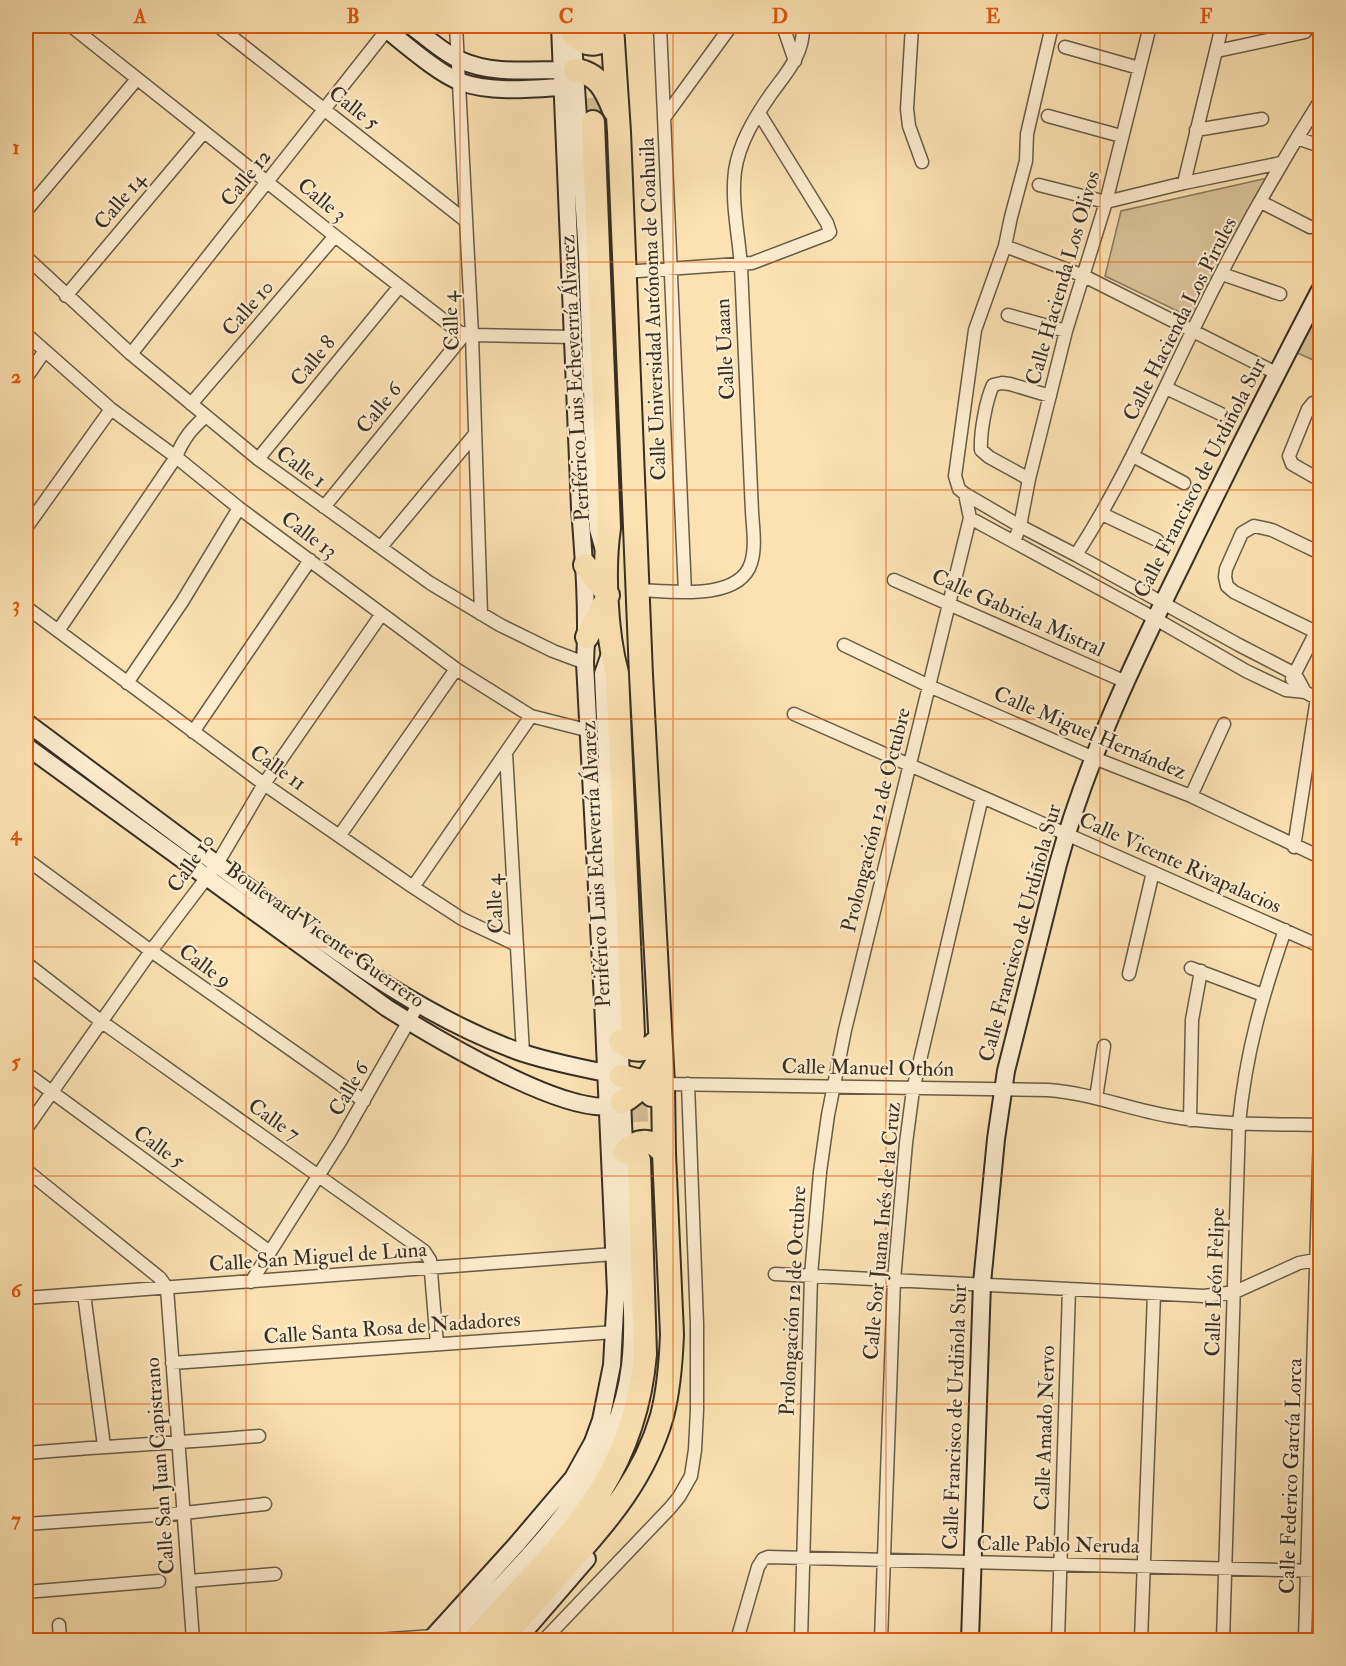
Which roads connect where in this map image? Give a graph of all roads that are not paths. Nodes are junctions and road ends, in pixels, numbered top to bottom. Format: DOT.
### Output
graph roads {
  1 [pos="71,26"];
  2 [pos="218,26"];
  3 [pos="411,26"];
  4 [pos="456,26"];
  5 [pos="660,26"];
  6 [pos="731,26"];
  7 [pos="783,26"];
  8 [pos="803,26"];
  9 [pos="912,26"];
  10 [pos="1052,26"];
  11 [pos="1150,26"];
  12 [pos="1222,26"];
  13 [pos="386,27"];
  14 [pos="576,28"];
  15 [pos="1305,32"];
  16 [pos="613,33"];
  17 [pos="1065,46"];
  18 [pos="1217,51"];
  19 [pos="458,60"];
  20 [pos="795,61"];
  21 [pos="1139,68"];
  22 [pos="574,78"];
  23 [pos="137,80"];
  24 [pos="459,82"];
  25 [pos="1320,101"];
  26 [pos="325,110"];
  27 [pos="759,113"];
  28 [pos="1048,116"];
  29 [pos="664,118"];
  30 [pos="1262,118"];
  31 [pos="585,121"];
  32 [pos="619,126"];
  33 [pos="1196,130"];
  34 [pos="204,132"];
  35 [pos="1121,136"];
  36 [pos="1297,138"];
  37 [pos="1320,146"];
  38 [pos="922,162"];
  39 [pos="1281,163"];
  40 [pos="268,182"];
  41 [pos="1184,183"];
  42 [pos="1039,184"];
  43 [pos="1106,202"];
  44 [pos="1261,202"];
  45 [pos="26,211"];
  46 [pos="466,221"];
  47 [pos="1310,226"];
  48 [pos="334,236"];
  49 [pos="1005,246"];
  50 [pos="26,256"];
  51 [pos="740,265"];
  52 [pos="670,269"];
  53 [pos="624,272"];
  54 [pos="1222,274"];
  55 [pos="1084,276"];
  56 [pos="399,287"];
  57 [pos="1320,290"];
  58 [pos="1280,294"];
  59 [pos="66,296"];
  60 [pos="1008,315"];
  61 [pos="1066,331"];
  62 [pos="1192,332"];
  63 [pos="26,334"];
  64 [pos="468,335"];
  65 [pos="574,337"];
  66 [pos="44,352"];
  67 [pos="131,354"];
  68 [pos="1278,374"];
  69 [pos="26,378"];
  70 [pos="1166,388"];
  71 [pos="1050,396"];
  72 [pos="1320,402"];
  73 [pos="191,404"];
  74 [pos="111,409"];
  75 [pos="1221,414"];
  76 [pos="206,416"];
  77 [pos="475,434"];
  78 [pos="1133,456"];
  79 [pos="176,457"];
  80 [pos="258,459"];
  81 [pos="1029,479"];
  82 [pos="1320,480"];
  83 [pos="1184,483"];
  84 [pos="966,495"];
  85 [pos="324,507"];
  86 [pos="239,508"];
  87 [pos="1102,514"];
  88 [pos="970,518"];
  89 [pos="1020,526"];
  90 [pos="26,528"];
  91 [pos="1157,540"];
  92 [pos="1014,542"];
  93 [pos="381,547"];
  94 [pos="1320,554"];
  95 [pos="1076,555"];
  96 [pos="310,560"];
  97 [pos="585,565"];
  98 [pos="894,580"];
  99 [pos="637,590"];
  100 [pos="685,592"];
  101 [pos="608,596"];
  102 [pos="1163,602"];
  103 [pos="949,603"];
  104 [pos="26,607"];
  105 [pos="481,614"];
  106 [pos="381,615"];
  107 [pos="1154,618"];
  108 [pos="1318,628"];
  109 [pos="58,631"];
  110 [pos="587,637"];
  111 [pos="844,645"];
  112 [pos="585,663"];
  113 [pos="456,669"];
  114 [pos="1295,674"];
  115 [pos="1126,682"];
  116 [pos="127,683"];
  117 [pos="929,686"];
  118 [pos="1286,690"];
  119 [pos="1314,697"];
  120 [pos="794,714"];
  121 [pos="531,716"];
  122 [pos="26,722"];
  123 [pos="1224,724"];
  124 [pos="590,731"];
  125 [pos="193,732"];
  126 [pos="26,746"];
  127 [pos="506,753"];
  128 [pos="1095,758"];
  129 [pos="910,765"];
  130 [pos="264,784"];
  131 [pos="1191,796"];
  132 [pos="982,797"];
  133 [pos="1066,834"];
  134 [pos="340,835"];
  135 [pos="1294,846"];
  136 [pos="1320,857"];
  137 [pos="26,859"];
  138 [pos="217,864"];
  139 [pos="1153,872"];
  140 [pos="205,878"];
  141 [pos="413,887"];
  142 [pos="1285,930"];
  143 [pos="517,945"];
  144 [pos="1320,946"];
  145 [pos="151,951"];
  146 [pos="26,963"];
  147 [pos="1129,974"];
  148 [pos="1263,995"];
  149 [pos="418,1005"];
  150 [pos="102,1022"];
  151 [pos="409,1022"];
  152 [pos="627,1038"];
  153 [pos="1104,1046"];
  154 [pos="660,1047"];
  155 [pos="524,1053"];
  156 [pos="26,1073"];
  157 [pos="614,1075"];
  158 [pos="653,1084"];
  159 [pos="688,1084"];
  160 [pos="832,1087"];
  161 [pos="1003,1089"];
  162 [pos="913,1090"];
  163 [pos="50,1092"];
  164 [pos="1096,1098"];
  165 [pos="364,1101"];
  166 [pos="615,1105"];
  167 [pos="1190,1119"];
  168 [pos="1239,1124"];
  169 [pos="1320,1125"];
  170 [pos="26,1129"];
  171 [pos="1320,1133"];
  172 [pos="664,1154"];
  173 [pos="632,1156"];
  174 [pos="26,1170"];
  175 [pos="319,1176"];
  176 [pos="270,1252"];
  177 [pos="614,1254"];
  178 [pos="1319,1259"];
  179 [pos="431,1269"];
  180 [pos="775,1274"];
  181 [pos="811,1275"];
  182 [pos="894,1280"];
  183 [pos="251,1282"];
  184 [pos="982,1283"];
  185 [pos="167,1288"];
  186 [pos="1069,1289"];
  187 [pos="1235,1292"];
  188 [pos="84,1294"];
  189 [pos="1154,1294"];
  190 [pos="26,1298"];
  191 [pos="615,1332"];
  192 [pos="436,1344"];
  193 [pos="172,1363"];
  194 [pos="259,1436"];
  195 [pos="179,1444"];
  196 [pos="104,1446"];
  197 [pos="26,1453"];
  198 [pos="1315,1491"];
  199 [pos="265,1504"];
  200 [pos="184,1513"];
  201 [pos="26,1524"];
  202 [pos="603,1526"];
  203 [pos="803,1558"];
  204 [pos="884,1560"];
  205 [pos="971,1563"];
  206 [pos="1060,1564"];
  207 [pos="1143,1567"];
  208 [pos="1225,1569"];
  209 [pos="1314,1571"];
  210 [pos="275,1574"];
  211 [pos="159,1581"];
  212 [pos="189,1581"];
  213 [pos="26,1592"];
  214 [pos="59,1625"];
  215 [pos="483,1631"];
  216 [pos="438,1639"];
  217 [pos="60,1641"];
  218 [pos="193,1641"];
  219 [pos="376,1641"];
  220 [pos="517,1641"];
  221 [pos="544,1641"];
  222 [pos="737,1641"];
  223 [pos="801,1641"];
  224 [pos="881,1641"];
  225 [pos="970,1641"];
  226 [pos="1058,1641"];
  227 [pos="1141,1641"];
  228 [pos="1223,1641"];
  229 [pos="1305,1641"];
  1 -- 23 [label="street, Calle 3"];
  2 -- 26 [label="street, Calle 5"];
  3 -- 19 [label="street"];
  4 -- 19 [label="street, Calle 4"];
  5 -- 29 [label="street, Calle Universidad Autónoma de Coahuila"];
  6 -- 29 [label="street"];
  7 -- 20 [label="street"];
  8 -- 20 [label="street, Calle Uaaan"];
  9 -- 38 [label="street"];
  10 -- 49 [label="street, Prolongación 12 de Octubre"];
  11 -- 21 [label="street, Calle Hacienda Los Olivos"];
  12 -- 18 [label="street"];
  13 -- 24 [label="street"];
  13 -- 26 [label="street, Calle 12"];
  14 -- 16 [label="highway"];
  14 -- 22 [label="street, Periférico Luis Echeverría Álvarez"];
  15 -- 18 [label="street"];
  16 -- 22 [label="highway"];
  16 -- 32 [label="highway, Periférico Luis Echeverría Álvarez"];
  17 -- 21 [label="street"];
  18 -- 33 [label="street"];
  19 -- 22 [label="street"];
  19 -- 24 [label="street, Calle 4"];
  20 -- 27 [label="street, Calle Uaaan"];
  21 -- 35 [label="street, Calle Hacienda Los Olivos"];
  22 -- 24 [label="street"];
  22 -- 31 [label="street, Periférico Luis Echeverría Álvarez"];
  22 -- 32 [label="highway"];
  22 -- 65 [label="street, Periférico Luis Echeverría Álvarez"];
  23 -- 34 [label="street, Calle 3"];
  23 -- 45 [label="street"];
  24 -- 46 [label="street, Calle 4"];
  25 -- 36 [label="street, Calle Hacienda Los Pirules"];
  26 -- 40 [label="street, Calle 12"];
  26 -- 46 [label="street, Calle 5"];
  27 -- 51 [label="street, Calle Uaaan"];
  27 -- 51 [label="street"];
  28 -- 35 [label="street"];
  29 -- 52 [label="street, Calle Universidad Autónoma de Coahuila"];
  30 -- 33 [label="street"];
  31 -- 32 [label="highway"];
  31 -- 101 [label="highway, Periférico Luis Echeverría Álvarez"];
  32 -- 53 [label="highway, Periférico Luis Echeverría Álvarez"];
  33 -- 41 [label="street"];
  34 -- 40 [label="street, Calle 3"];
  34 -- 59 [label="street, Calle 14"];
  35 -- 43 [label="street, Calle Hacienda Los Olivos"];
  36 -- 37 [label="street"];
  36 -- 39 [label="street, Calle Hacienda Los Pirules"];
  39 -- 41 [label="street"];
  39 -- 44 [label="street, Calle Hacienda Los Pirules"];
  40 -- 48 [label="street, Calle 3"];
  40 -- 67 [label="street, Calle 12"];
  41 -- 43 [label="street"];
  42 -- 43 [label="street"];
  43 -- 55 [label="street, Calle Hacienda Los Olivos"];
  44 -- 47 [label="street"];
  44 -- 54 [label="street, Calle Hacienda Los Pirules"];
  46 -- 64 [label="street, Calle 4"];
  48 -- 56 [label="street, Calle 3"];
  48 -- 73 [label="street, Calle 10"];
  49 -- 55 [label="street"];
  49 -- 84 [label="street, Prolongación 12 de Octubre"];
  50 -- 59 [label="street, Calle 1"];
  51 -- 52 [label="street"];
  51 -- 100 [label="street, Calle Uaaan"];
  52 -- 53 [label="street"];
  52 -- 100 [label="street, Calle Universidad Autónoma de Coahuila"];
  53 -- 99 [label="highway, Periférico Luis Echeverría Álvarez"];
  54 -- 58 [label="street"];
  54 -- 62 [label="street, Calle Hacienda Los Pirules"];
  55 -- 61 [label="street, Calle Hacienda Los Olivos"];
  55 -- 62 [label="street"];
  56 -- 64 [label="street, Calle 3"];
  56 -- 80 [label="street, Calle 8"];
  57 -- 68 [label="street, Calle Francisco de Urdiñola Sur"];
  59 -- 67 [label="street, Calle 1"];
  60 -- 61 [label="street"];
  61 -- 71 [label="street, Calle Hacienda Los Olivos"];
  62 -- 68 [label="street"];
  62 -- 70 [label="street, Calle Hacienda Los Pirules"];
  63 -- 66 [label="street, Calle 13"];
  64 -- 65 [label="street"];
  64 -- 77 [label="street, Calle 4"];
  64 -- 85 [label="street, Calle 6"];
  65 -- 97 [label="street, Periférico Luis Echeverría Álvarez"];
  66 -- 69 [label="street"];
  66 -- 74 [label="street, Calle 13"];
  67 -- 73 [label="street, Calle 1"];
  68 -- 102 [label="street, Calle Francisco de Urdiñola Sur"];
  70 -- 75 [label="street"];
  70 -- 78 [label="street, Calle Hacienda Los Pirules"];
  71 -- 81 [label="street, Calle Hacienda Los Olivos"];
  71 -- 81 [label="street"];
  72 -- 82 [label="street"];
  73 -- 76 [label="street, Calle 1"];
  74 -- 79 [label="street, Calle 13"];
  74 -- 90 [label="street"];
  76 -- 79 [label="street"];
  76 -- 80 [label="street, Calle 1"];
  77 -- 93 [label="street"];
  77 -- 105 [label="street, Calle 4"];
  78 -- 83 [label="street"];
  78 -- 87 [label="street, Calle Hacienda Los Pirules"];
  79 -- 86 [label="street, Calle 13"];
  79 -- 109 [label="street"];
  80 -- 85 [label="street, Calle 1"];
  81 -- 89 [label="street, Calle Hacienda Los Olivos"];
  84 -- 88 [label="street, Prolongación 12 de Octubre"];
  84 -- 89 [label="street"];
  85 -- 93 [label="street, Calle 1"];
  86 -- 96 [label="street, Calle 13"];
  86 -- 116 [label="street"];
  87 -- 91 [label="street"];
  87 -- 95 [label="street, Calle Hacienda Los Pirules"];
  88 -- 92 [label="street"];
  88 -- 103 [label="street, Prolongación 12 de Octubre"];
  89 -- 92 [label="street, Calle Hacienda Los Olivos"];
  89 -- 95 [label="street"];
  92 -- 107 [label="street"];
  93 -- 105 [label="street, Calle 1"];
  94 -- 108 [label="street"];
  95 -- 102 [label="street"];
  96 -- 106 [label="street, Calle 13"];
  96 -- 125 [label="street"];
  97 -- 101 [label="highway"];
  97 -- 110 [label="street, Periférico Luis Echeverría Álvarez"];
  98 -- 103 [label="street, Calle Gabriela Mistral"];
  99 -- 100 [label="street, Calle Uaaan"];
  99 -- 154 [label="highway, Periférico Luis Echeverría Álvarez"];
  101 -- 110 [label="highway"];
  101 -- 152 [label="highway, Periférico Luis Echeverría Álvarez"];
  102 -- 107 [label="street, Calle Francisco de Urdiñola Sur"];
  102 -- 114 [label="street"];
  103 -- 115 [label="street, Calle Gabriela Mistral"];
  103 -- 117 [label="street, Prolongación 12 de Octubre"];
  104 -- 109 [label="street, Calle 11"];
  105 -- 112 [label="street, Calle 1"];
  106 -- 113 [label="street, Calle 13"];
  106 -- 130 [label="street, Calle 10"];
  107 -- 115 [label="street, Calle Francisco de Urdiñola Sur"];
  107 -- 118 [label="street"];
  108 -- 114 [label="street"];
  109 -- 116 [label="street, Calle 11"];
  110 -- 112 [label="street, Periférico Luis Echeverría Álvarez"];
  111 -- 117 [label="street, Calle Miguel Hernández"];
  112 -- 124 [label="street, Periférico Luis Echeverría Álvarez"];
  113 -- 121 [label="street, Calle 13"];
  113 -- 134 [label="street"];
  114 -- 118 [label="street"];
  114 -- 119 [label="street"];
  115 -- 128 [label="street, Calle Francisco de Urdiñola Sur"];
  116 -- 125 [label="street, Calle 11"];
  117 -- 128 [label="street, Calle Miguel Hernández"];
  117 -- 129 [label="street, Prolongación 12 de Octubre"];
  118 -- 119 [label="street"];
  119 -- 135 [label="street"];
  120 -- 129 [label="street, Calle Vicente Rivapalacios"];
  121 -- 124 [label="street, Calle 13"];
  121 -- 127 [label="street"];
  122 -- 138 [label="street, Boulevard Vicente Guerrero"];
  123 -- 131 [label="street"];
  124 -- 157 [label="street, Periférico Luis Echeverría Álvarez"];
  125 -- 130 [label="street, Calle 11"];
  126 -- 140 [label="street, Boulevard Vicente Guerrero"];
  127 -- 141 [label="street"];
  127 -- 143 [label="street, Calle 4"];
  128 -- 131 [label="street, Calle Miguel Hernández"];
  128 -- 133 [label="street, Calle Francisco de Urdiñola Sur"];
  129 -- 132 [label="street, Calle Vicente Rivapalacios"];
  129 -- 160 [label="street, Prolongación 12 de Octubre"];
  130 -- 134 [label="street, Calle 11"];
  130 -- 138 [label="street, Calle 10"];
  131 -- 135 [label="street, Calle Miguel Hernández"];
  132 -- 133 [label="street, Calle Vicente Rivapalacios"];
  132 -- 162 [label="street, Calle Sor Juana Inés de la Cruz"];
  133 -- 139 [label="street, Calle Vicente Rivapalacios"];
  133 -- 161 [label="street, Calle Francisco de Urdiñola Sur"];
  134 -- 141 [label="street, Calle 11"];
  135 -- 136 [label="street, Calle Miguel Hernández"];
  137 -- 145 [label="street, Calle 9"];
  138 -- 140 [label="street, Calle 10"];
  138 -- 149 [label="street, Boulevard Vicente Guerrero"];
  139 -- 142 [label="street, Calle Vicente Rivapalacios"];
  139 -- 147 [label="street"];
  140 -- 145 [label="street, Calle 10"];
  140 -- 151 [label="street, Boulevard Vicente Guerrero"];
  141 -- 143 [label="street, Calle 11"];
  142 -- 144 [label="street, Calle Vicente Rivapalacios"];
  142 -- 148 [label="street, Calle León Felipe"];
  143 -- 155 [label="street, Calle 4"];
  145 -- 150 [label="street, Calle 10"];
  145 -- 165 [label="street, Calle 9"];
  146 -- 150 [label="street, Calle 7"];
  148 -- 167 [label="street"];
  148 -- 168 [label="street, Calle León Felipe"];
  149 -- 151 [label="street, Calle 6"];
  149 -- 155 [label="street, Boulevard Vicente Guerrero"];
  150 -- 163 [label="street, Calle 10"];
  150 -- 175 [label="street, Calle 7"];
  151 -- 165 [label="street, Calle 6"];
  151 -- 166 [label="street, Boulevard Vicente Guerrero"];
  152 -- 154 [label="highway"];
  152 -- 157 [label="street, Periférico Luis Echeverría Álvarez"];
  153 -- 164 [label="street"];
  154 -- 158 [label="highway, Periférico Luis Echeverría Álvarez"];
  155 -- 157 [label="street, Boulevard Vicente Guerrero"];
  156 -- 163 [label="street, Calle 5"];
  157 -- 158 [label="highway"];
  157 -- 166 [label="street, Periférico Luis Echeverría Álvarez"];
  158 -- 159 [label="street, Calle Manuel Othón"];
  158 -- 166 [label="highway"];
  158 -- 172 [label="highway, Periférico Luis Echeverría Álvarez"];
  159 -- 160 [label="street, Calle Manuel Othón"];
  159 -- 221 [label="street"];
  160 -- 162 [label="street, Calle Manuel Othón"];
  160 -- 181 [label="street, Prolongación 12 de Octubre"];
  161 -- 162 [label="street, Calle Manuel Othón"];
  161 -- 164 [label="street, Calle Manuel Othón"];
  161 -- 184 [label="street, Calle Francisco de Urdiñola Sur"];
  162 -- 182 [label="street, Calle Sor Juana Inés de la Cruz"];
  163 -- 170 [label="street, Calle 10"];
  163 -- 176 [label="street, Calle 5"];
  164 -- 167 [label="street, Calle Manuel Othón"];
  165 -- 175 [label="street, Calle 6"];
  166 -- 173 [label="street, Periférico Luis Echeverría Álvarez"];
  166 -- 177 [label="street, Periférico Luis Echeverría Álvarez"];
  167 -- 168 [label="street, Calle Manuel Othón"];
  168 -- 169 [label="street, Calle Manuel Othón"];
  168 -- 187 [label="street, Calle León Felipe"];
  171 -- 178 [label="street, Calle Federico García Lorca"];
  172 -- 173 [label="highway"];
  172 -- 202 [label="highway, Periférico Luis Echeverría Álvarez"];
  173 -- 215 [label="highway, Periférico Luis Echeverría Álvarez"];
  174 -- 185 [label="street"];
  175 -- 176 [label="street, Calle 6"];
  175 -- 179 [label="street, Calle 7"];
  176 -- 183 [label="street, Calle 6"];
  177 -- 179 [label="street, Calle San Miguel de Luna"];
  177 -- 191 [label="street, Periférico Luis Echeverría Álvarez"];
  178 -- 187 [label="street"];
  178 -- 198 [label="street, Calle Federico García Lorca"];
  179 -- 183 [label="street, Calle San Miguel de Luna"];
  179 -- 192 [label="street, Calle 7"];
  180 -- 181 [label="street"];
  181 -- 182 [label="street"];
  181 -- 203 [label="street, Prolongación 12 de Octubre"];
  182 -- 184 [label="street"];
  182 -- 204 [label="street, Calle Sor Juana Inés de la Cruz"];
  183 -- 185 [label="street, Calle San Miguel de Luna"];
  184 -- 186 [label="street"];
  184 -- 205 [label="street, Calle Francisco de Urdiñola Sur"];
  185 -- 188 [label="street, Calle San Miguel de Luna"];
  185 -- 193 [label="street, Calle San Juan Capistrano"];
  186 -- 189 [label="street"];
  186 -- 206 [label="street, Calle Amado Nervo"];
  187 -- 189 [label="street"];
  187 -- 208 [label="street, Calle León Felipe"];
  188 -- 190 [label="street, Calle San Miguel de Luna"];
  188 -- 196 [label="street"];
  189 -- 207 [label="street"];
  191 -- 192 [label="street, Calle Santa Rosa de Nadadores"];
  191 -- 216 [label="street, Periférico Luis Echeverría Álvarez"];
  192 -- 193 [label="street, Calle Santa Rosa de Nadadores"];
  193 -- 195 [label="street, Calle San Juan Capistrano"];
  194 -- 195 [label="street"];
  195 -- 196 [label="street"];
  195 -- 200 [label="street, Calle San Juan Capistrano"];
  196 -- 197 [label="street"];
  198 -- 209 [label="street, Calle Federico García Lorca"];
  199 -- 200 [label="street"];
  200 -- 201 [label="street"];
  200 -- 212 [label="street, Calle San Juan Capistrano"];
  202 -- 215 [label="highway, Periférico Luis Echeverría Álvarez"];
  202 -- 220 [label="street, Periférico Luis Echeverría Álvarez"];
  203 -- 204 [label="street, Calle Pablo Neruda"];
  203 -- 222 [label="street, Calle Pablo Neruda"];
  203 -- 223 [label="street, Prolongación 12 de Octubre"];
  204 -- 205 [label="street, Calle Pablo Neruda"];
  204 -- 224 [label="street, Calle Sor Juana Inés de la Cruz"];
  205 -- 206 [label="street, Calle Pablo Neruda"];
  205 -- 225 [label="street, Calle Francisco de Urdiñola Sur"];
  206 -- 207 [label="street, Calle Pablo Neruda"];
  206 -- 226 [label="street, Calle Amado Nervo"];
  207 -- 208 [label="street, Calle Pablo Neruda"];
  207 -- 227 [label="street"];
  208 -- 209 [label="street, Calle Pablo Neruda"];
  208 -- 228 [label="street, Calle León Felipe"];
  209 -- 229 [label="street, Calle Federico García Lorca"];
  210 -- 212 [label="street"];
  211 -- 213 [label="street"];
  212 -- 218 [label="street, Calle San Juan Capistrano"];
  214 -- 217 [label="street"];
  215 -- 216 [label="street, Periférico Luis Echeverría Álvarez"];
  216 -- 219 [label="street"];
}
